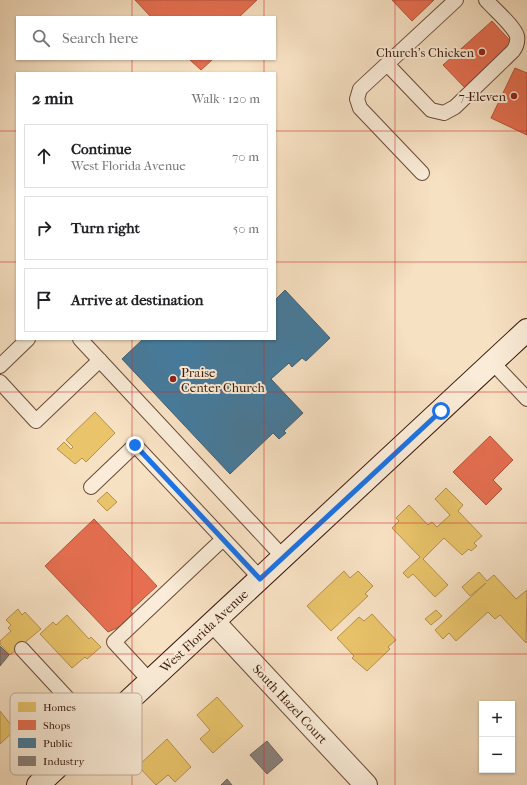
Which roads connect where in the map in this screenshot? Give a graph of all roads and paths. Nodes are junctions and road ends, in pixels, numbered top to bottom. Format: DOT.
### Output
graph roads {
  1 [pos="456,0"];
  2 [pos="486,0"];
  3 [pos="387,64"];
  4 [pos="422,173"];
  5 [pos="527,330"];
  6 [pos="27,340"];
  7 [pos="81,340"];
  8 [pos="100,360"];
  9 [pos="493,363"];
  10 [pos="0,366"];
  11 [pos="0,382"];
  12 [pos="527,399"];
  13 [pos="91,487"];
  14 [pos="222,539"];
  15 [pos="283,557"];
  16 [pos="260,579"];
  17 [pos="214,622"];
  18 [pos="22,649"];
  19 [pos="150,681"];
  20 [pos="63,693"];
  21 [pos="137,693"];
  22 [pos="49,775"];
  23 [pos="38,785"];
  24 [pos="366,785"];
  1 -- 3 [label="lane"];
  2 -- 3 [label="lane"];
  3 -- 4 [label="lane"];
  5 -- 9 [label="street, West Florida Avenue"];
  6 -- 10 [label="lane"];
  7 -- 8 [label="lane"];
  8 -- 11 [label="lane"];
  8 -- 15 [label="lane"];
  9 -- 12 [label="lane"];
  9 -- 15 [label="street, West Florida Avenue"];
  13 -- 14 [label="lane"];
  14 -- 16 [label="lane"];
  14 -- 19 [label="lane"];
  15 -- 16 [label="street, West Florida Avenue"];
  16 -- 17 [label="street, West Florida Avenue"];
  17 -- 19 [label="street, West Florida Avenue"];
  17 -- 24 [label="street, South Hazel Court"];
  18 -- 20 [label="lane"];
  19 -- 21 [label="street, West Florida Avenue"];
  22 -- 23 [label="street, West Florida Avenue"];
}
